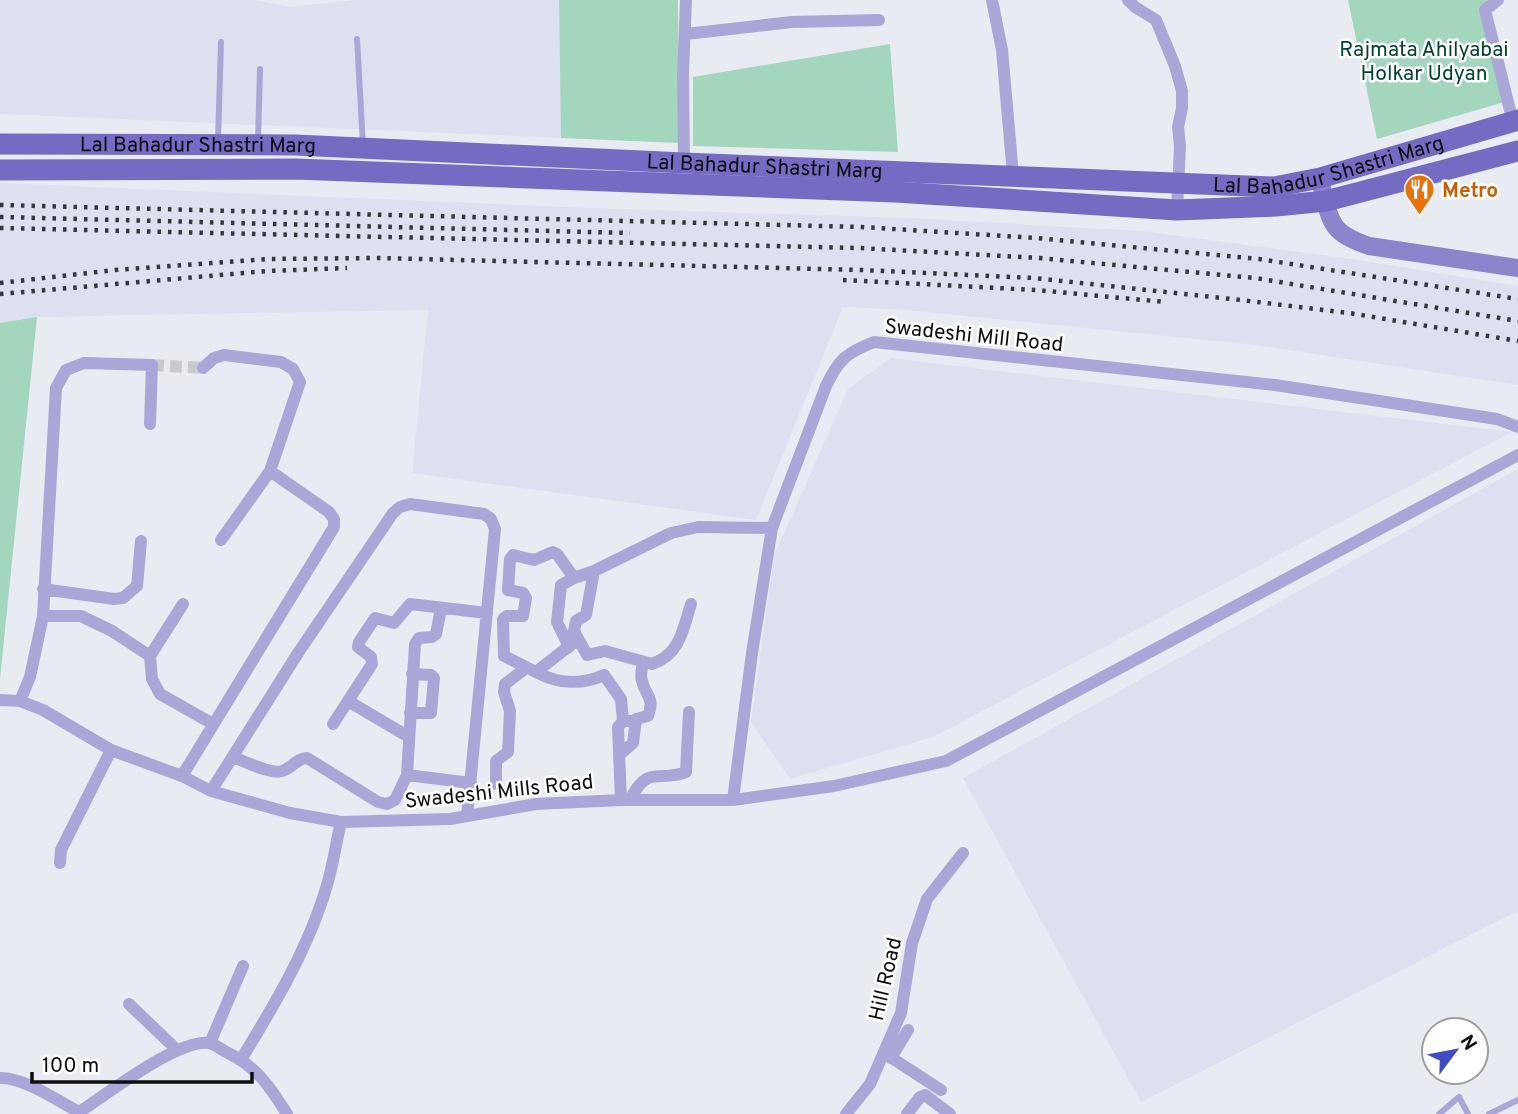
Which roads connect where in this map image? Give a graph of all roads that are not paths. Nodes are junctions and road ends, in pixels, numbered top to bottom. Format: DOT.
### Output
graph roads {
  1 [pos="686,0"];
  2 [pos="992,0"];
  3 [pos="1129,0"];
  4 [pos="1498,0"];
  5 [pos="879,20"];
  6 [pos="686,34"];
  7 [pos="357,39"];
  8 [pos="220,42"];
  9 [pos="260,69"];
  10 [pos="1516,121"];
  11 [pos="0,144"];
  12 [pos="218,145"];
  13 [pos="258,145"];
  14 [pos="296,145"];
  15 [pos="363,148"];
  16 [pos="1518,150"];
  17 [pos="525,156"];
  18 [pos="684,163"];
  19 [pos="296,169"];
  20 [pos="0,170"];
  21 [pos="632,171"];
  22 [pos="1013,175"];
  23 [pos="526,177"];
  24 [pos="786,177"];
  25 [pos="1320,177"];
  26 [pos="1178,183"];
  27 [pos="1275,196"];
  28 [pos="1325,201"];
  29 [pos="1177,210"];
  30 [pos="1518,268"];
  31 [pos="203,368"];
  32 [pos="150,424"];
  33 [pos="1518,427"];
  34 [pos="1518,455"];
  35 [pos="270,471"];
  36 [pos="772,528"];
  37 [pos="221,540"];
  38 [pos="141,541"];
  39 [pos="594,571"];
  40 [pos="574,578"];
  41 [pos="43,589"];
  42 [pos="183,604"];
  43 [pos="691,604"];
  44 [pos="441,609"];
  45 [pos="487,613"];
  46 [pos="43,616"];
  47 [pos="573,644"];
  48 [pos="587,655"];
  49 [pos="150,656"];
  50 [pos="643,663"];
  51 [pos="531,670"];
  52 [pos="412,674"];
  53 [pos="604,674"];
  54 [pos="0,700"];
  55 [pos="20,701"];
  56 [pos="348,701"];
  57 [pos="689,712"];
  58 [pos="410,713"];
  59 [pos="629,721"];
  60 [pos="333,723"];
  61 [pos="213,724"];
  62 [pos="409,737"];
  63 [pos="111,750"];
  64 [pos="233,757"];
  65 [pos="407,775"];
  66 [pos="182,776"];
  67 [pos="471,783"];
  68 [pos="496,784"];
  69 [pos="211,791"];
  70 [pos="626,800"];
  71 [pos="733,800"];
  72 [pos="467,816"];
  73 [pos="341,822"];
  74 [pos="963,853"];
  75 [pos="60,863"];
  76 [pos="243,966"];
  77 [pos="129,1004"];
  78 [pos="908,1030"];
  79 [pos="210,1043"];
  80 [pos="176,1049"];
  81 [pos="887,1056"];
  82 [pos="242,1058"];
  83 [pos="0,1078"];
  84 [pos="942,1090"];
  85 [pos="1518,1100"];
  86 [pos="77,1113"];
  87 [pos="287,1114"];
  88 [pos="846,1114"];
  89 [pos="907,1114"];
  90 [pos="950,1114"];
  91 [pos="1439,1114"];
  92 [pos="1468,1114"];
  93 [pos="1489,1114"];
  1 -- 6 [label="street"];
  2 -- 22 [label="street"];
  3 -- 26 [label="street"];
  4 -- 10 [label="street"];
  5 -- 6 [label="street"];
  6 -- 18 [label="street"];
  7 -- 15 [label="lane"];
  8 -- 12 [label="lane"];
  9 -- 13 [label="lane"];
  10 -- 25 [label="main road, Lal Bahadur Shastri Marg"];
  11 -- 12 [label="main road, Lal Bahadur Shastri Marg"];
  12 -- 13 [label="main road, Lal Bahadur Shastri Marg"];
  13 -- 14 [label="main road, Lal Bahadur Shastri Marg"];
  14 -- 15 [label="main road, Lal Bahadur Shastri Marg"];
  14 -- 19 [label="main road"];
  15 -- 17 [label="main road, Lal Bahadur Shastri Marg"];
  16 -- 28 [label="main road, Lal Bahadur Shastri Marg"];
  17 -- 21 [label="main road, Lal Bahadur Shastri Marg"];
  17 -- 23 [label="main road"];
  18 -- 21 [label="main road, Lal Bahadur Shastri Marg"];
  18 -- 24 [label="main road, Lal Bahadur Shastri Marg"];
  19 -- 20 [label="main road, Lal Bahadur Shastri Marg"];
  19 -- 23 [label="main road, Lal Bahadur Shastri Marg"];
  21 -- 23 [label="main road, Lal Bahadur Shastri Marg"];
  21 -- 24 [label="main road, Lal Bahadur Shastri Marg"];
  22 -- 24 [label="main road, Lal Bahadur Shastri Marg"];
  22 -- 26 [label="main road, Lal Bahadur Shastri Marg"];
  24 -- 29 [label="main road, Lal Bahadur Shastri Marg"];
  25 -- 27 [label="main road, Lal Bahadur Shastri Marg"];
  25 -- 28 [label="street"];
  26 -- 27 [label="main road, Lal Bahadur Shastri Marg"];
  26 -- 29 [label="street"];
  27 -- 28 [label="main road, Lal Bahadur Shastri Marg"];
  27 -- 29 [label="main road, Lal Bahadur Shastri Marg"];
  28 -- 30 [label="street"];
  31 -- 35 [label="street"];
  32 -- 41 [label="street"];
  33 -- 36 [label="street, Swadeshi Mill Road"];
  34 -- 71 [label="street, Swadeshi Mills Road"];
  35 -- 37 [label="street"];
  35 -- 61 [label="street"];
  36 -- 39 [label="street"];
  36 -- 71 [label="street, Swadeshi Mill Road"];
  38 -- 41 [label="street"];
  39 -- 40 [label="street"];
  39 -- 47 [label="street"];
  40 -- 47 [label="street"];
  40 -- 51 [label="street"];
  41 -- 46 [label="street"];
  42 -- 49 [label="street"];
  43 -- 50 [label="street"];
  44 -- 45 [label="street"];
  44 -- 52 [label="street"];
  44 -- 56 [label="street"];
  45 -- 64 [label="street"];
  45 -- 67 [label="street"];
  46 -- 49 [label="street"];
  46 -- 55 [label="street"];
  47 -- 48 [label="street"];
  47 -- 51 [label="street"];
  48 -- 50 [label="street"];
  48 -- 53 [label="street"];
  49 -- 61 [label="street"];
  50 -- 59 [label="street"];
  51 -- 53 [label="street"];
  51 -- 68 [label="street"];
  52 -- 58 [label="street"];
  52 -- 58 [label="street"];
  53 -- 59 [label="street"];
  54 -- 55 [label="street, Swadeshi Mills Road"];
  55 -- 63 [label="street, Swadeshi Mills Road"];
  56 -- 60 [label="street"];
  56 -- 62 [label="street"];
  57 -- 70 [label="street"];
  58 -- 62 [label="street"];
  59 -- 70 [label="street"];
  61 -- 66 [label="street"];
  62 -- 65 [label="street"];
  63 -- 66 [label="street, Swadeshi Mills Road"];
  63 -- 75 [label="street"];
  64 -- 65 [label="street"];
  64 -- 69 [label="street"];
  65 -- 67 [label="street"];
  66 -- 69 [label="street, Swadeshi Mills Road"];
  67 -- 72 [label="street"];
  69 -- 73 [label="street, Swadeshi Mills Road"];
  70 -- 71 [label="street, Swadeshi Mills Road"];
  70 -- 72 [label="street, Swadeshi Mills Road"];
  72 -- 73 [label="street, Swadeshi Mills Road"];
  73 -- 82 [label="street"];
  74 -- 81 [label="street, Hill Road"];
  76 -- 79 [label="street"];
  77 -- 80 [label="street"];
  78 -- 81 [label="street"];
  79 -- 80 [label="street"];
  79 -- 82 [label="street"];
  80 -- 86 [label="street"];
  81 -- 84 [label="street"];
  81 -- 88 [label="street, Hill Road"];
  82 -- 87 [label="street"];
  83 -- 86 [label="street"];
  85 -- 93 [label="lane"];
  89 -- 90 [label="street"];
  91 -- 92 [label="lane"];
}
